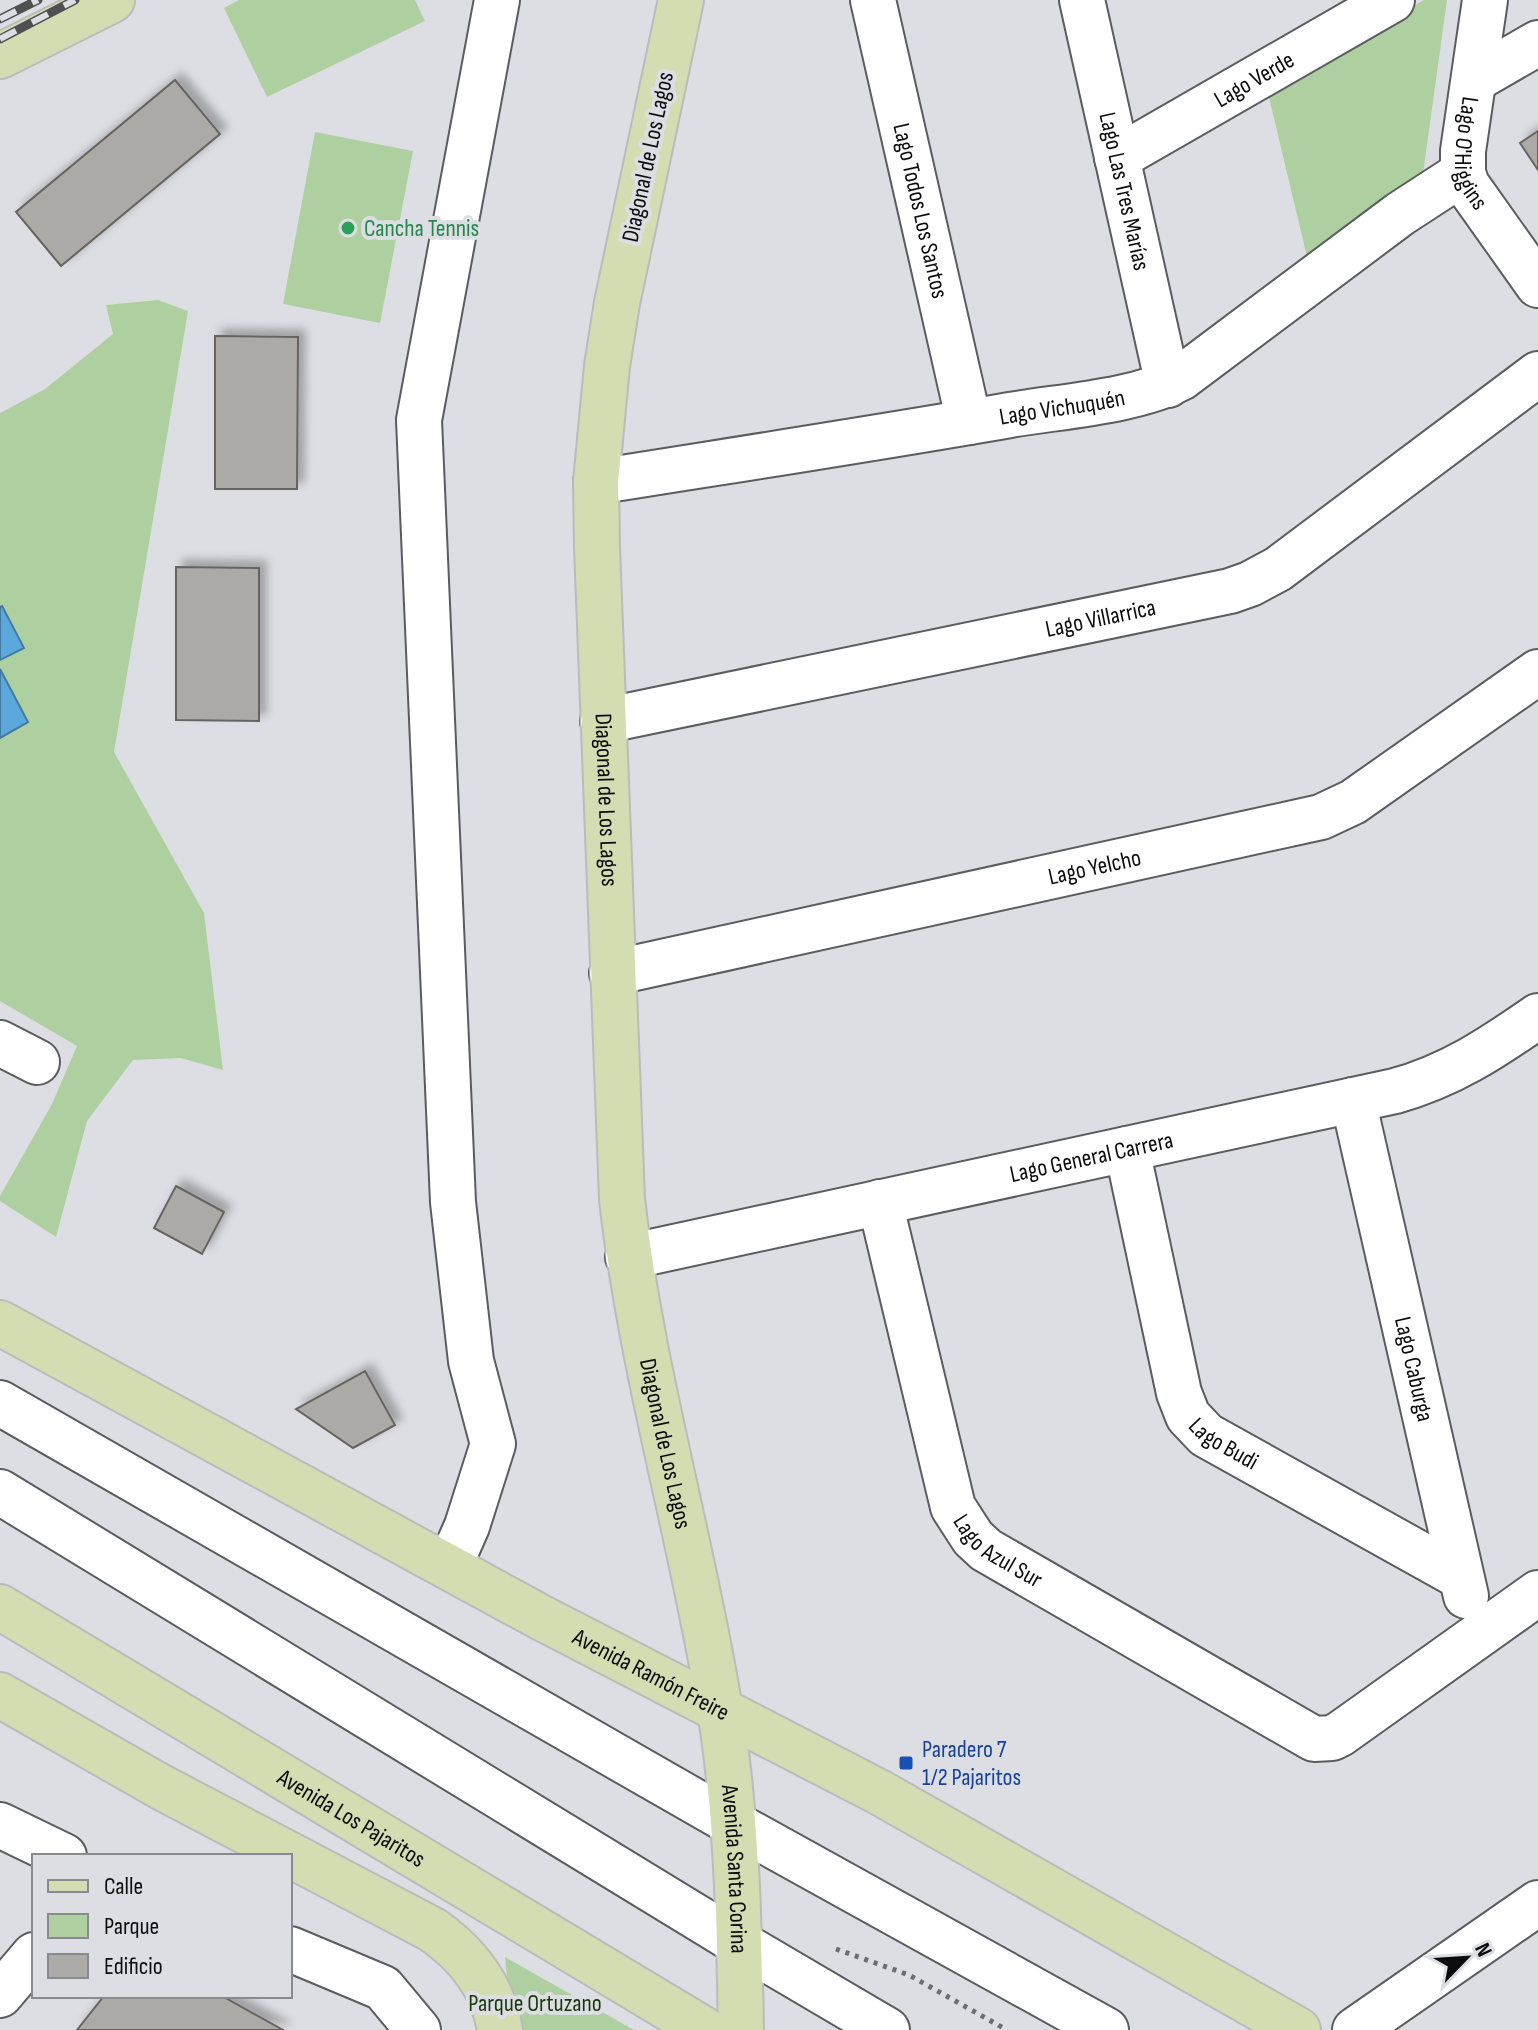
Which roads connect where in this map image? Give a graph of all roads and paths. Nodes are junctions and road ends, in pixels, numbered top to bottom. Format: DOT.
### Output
graph roads {
  1 [pos="112,0"];
  2 [pos="497,0"];
  3 [pos="681,0"];
  4 [pos="873,0"];
  5 [pos="1082,0"];
  6 [pos="1392,0"];
  7 [pos="1485,0"];
  8 [pos="1538,43"];
  9 [pos="0,56"];
  10 [pos="1474,80"];
  11 [pos="1117,158"];
  12 [pos="1463,173"];
  13 [pos="1538,285"];
  14 [pos="1538,374"];
  15 [pos="1168,385"];
  16 [pos="969,422"];
  17 [pos="596,482"];
  18 [pos="1538,672"];
  19 [pos="603,721"];
  20 [pos="612,973"];
  21 [pos="1538,1016"];
  22 [pos="1353,1100"];
  23 [pos="1127,1149"];
  24 [pos="880,1202"];
  25 [pos="628,1257"];
  26 [pos="0,1323"];
  27 [pos="0,1403"];
  28 [pos="0,1492"];
  29 [pos="449,1567"];
  30 [pos="1461,1577"];
  31 [pos="1538,1593"];
  32 [pos="700,1600"];
  33 [pos="0,1607"];
  34 [pos="1476,1637"];
  35 [pos="627,1660"];
  36 [pos="0,1695"];
  37 [pos="720,1708"];
  38 [pos="734,1824"];
  39 [pos="0,1825"];
  40 [pos="60,1854"];
  41 [pos="288,1854"];
  42 [pos="292,1856"];
  43 [pos="1538,1903"];
  44 [pos="739,1943"];
  45 [pos="833,1947"];
  46 [pos="292,1950"];
  47 [pos="32,1957"];
  48 [pos="0,1995"];
  49 [pos="494,2010"];
  50 [pos="418,2030"];
  51 [pos="705,2030"];
  52 [pos="741,2030"];
  53 [pos="887,2030"];
  54 [pos="1007,2030"];
  55 [pos="1106,2030"];
  56 [pos="1298,2030"];
  57 [pos="1355,2030"];
  1 -- 9 [label="main road"];
  2 -- 29 [label="street"];
  3 -- 17 [label="main road, Diagonal de Los Lagos"];
  4 -- 16 [label="street, Lago Todos Los Santos"];
  5 -- 11 [label="street, Lago Las Tres Marías"];
  6 -- 11 [label="street, Lago Verde"];
  7 -- 10 [label="street, Lago O'Higgins"];
  8 -- 10 [label="street"];
  10 -- 12 [label="street, Lago O'Higgins"];
  11 -- 15 [label="street, Lago Las Tres Marías"];
  12 -- 13 [label="street, Lago O'Higgins"];
  12 -- 15 [label="street, Lago Vichuquén"];
  14 -- 19 [label="street, Lago Villarrica"];
  15 -- 16 [label="street, Lago Vichuquén"];
  16 -- 17 [label="street, Lago Vichuquén"];
  17 -- 19 [label="main road, Diagonal de Los Lagos"];
  18 -- 20 [label="street, Lago Yelcho"];
  19 -- 20 [label="main road, Diagonal de Los Lagos"];
  20 -- 25 [label="main road, Diagonal de Los Lagos"];
  21 -- 22 [label="street, Lago General Carrera"];
  22 -- 23 [label="street, Lago General Carrera"];
  22 -- 30 [label="street, Lago Caburga"];
  23 -- 24 [label="street, Lago General Carrera"];
  23 -- 30 [label="street, Lago Budi"];
  24 -- 25 [label="street, Lago General Carrera"];
  24 -- 34 [label="street, Lago Azul Sur"];
  25 -- 32 [label="main road, Diagonal de Los Lagos"];
  26 -- 29 [label="main road, Avenida Ramón Freire"];
  27 -- 38 [label="street"];
  28 -- 44 [label="street"];
  29 -- 35 [label="main road, Avenida Ramón Freire"];
  30 -- 34 [label="street, Lago Caburga"];
  31 -- 34 [label="street"];
  32 -- 35 [label="main road"];
  32 -- 37 [label="main road, Diagonal de Los Lagos"];
  33 -- 51 [label="main road, Avenida Los Pajaritos"];
  35 -- 37 [label="main road, Avenida Ramón Freire"];
  36 -- 41 [label="main road"];
  37 -- 38 [label="main road, Avenida Santa Corina"];
  37 -- 56 [label="main road, Avenida Ramón Freire"];
  38 -- 44 [label="main road, Avenida Santa Corina"];
  38 -- 55 [label="street"];
  39 -- 40 [label="street"];
  42 -- 49 [label="main road"];
  43 -- 57 [label="street"];
  44 -- 52 [label="main road, Avenida Santa Corina"];
  44 -- 53 [label="street"];
  45 -- 54 [label="path"];
  46 -- 50 [label="street"];
  47 -- 48 [label="street"];
}
